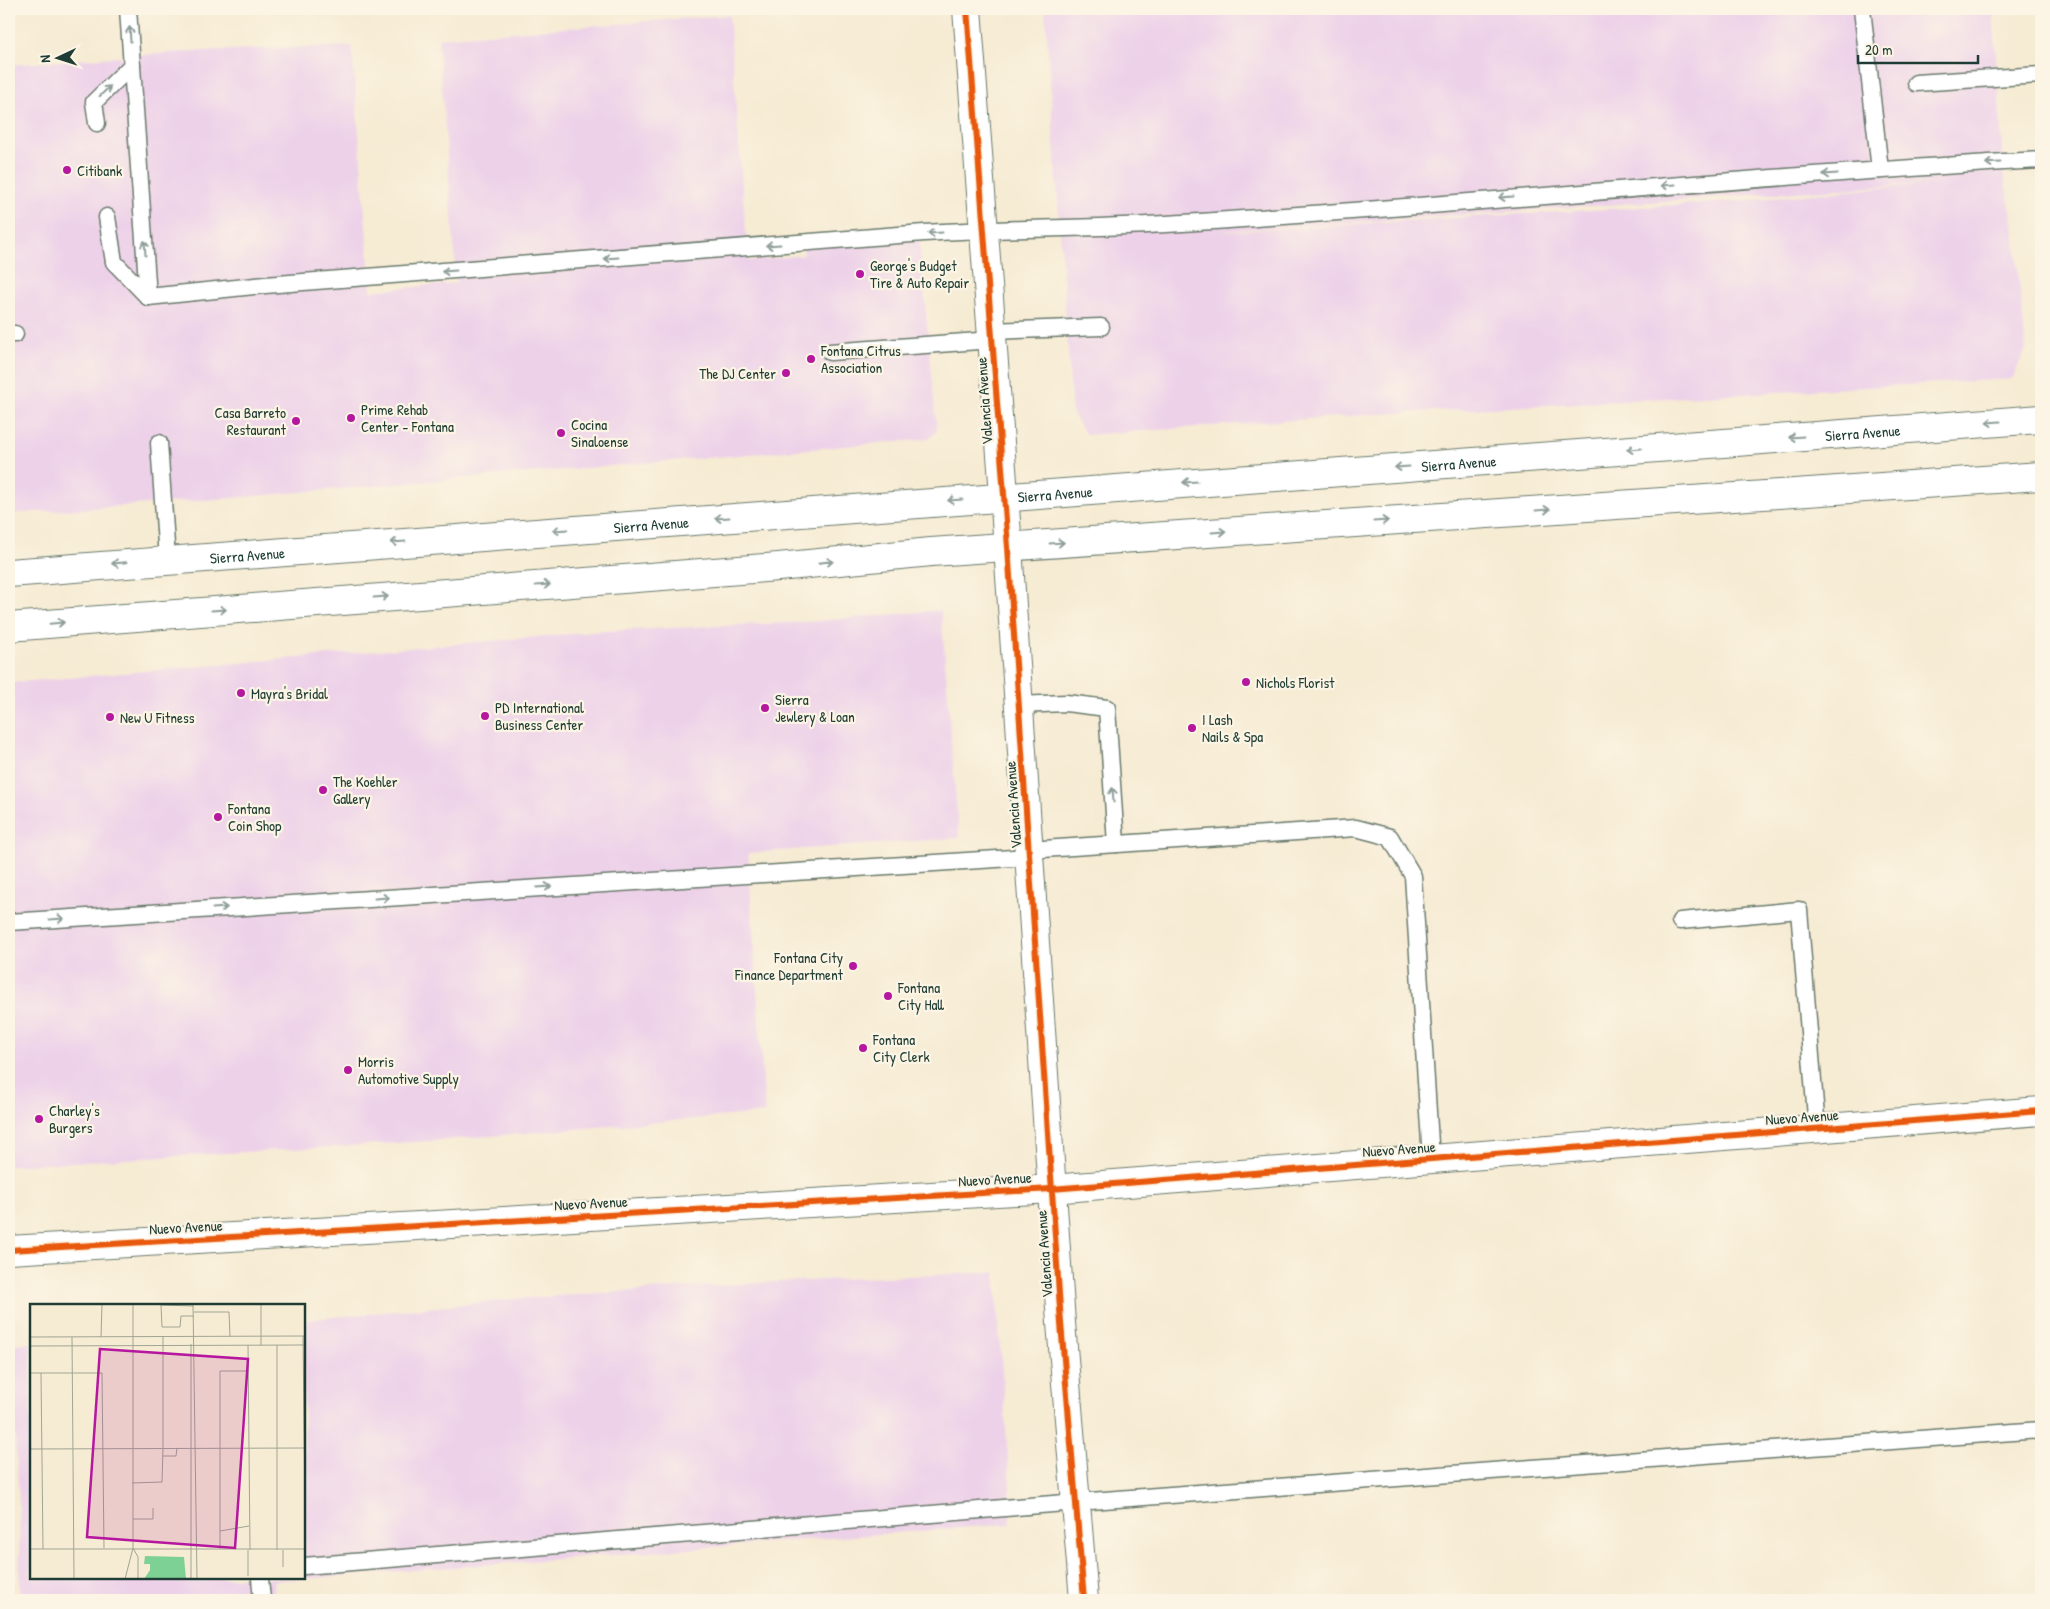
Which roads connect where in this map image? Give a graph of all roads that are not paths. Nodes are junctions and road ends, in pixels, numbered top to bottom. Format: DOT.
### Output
graph roads {
  1 [pos="128,9"];
  2 [pos="967,9"];
  3 [pos="1862,9"];
  4 [pos="132,65"];
  5 [pos="2041,75"];
  6 [pos="1916,83"];
  7 [pos="97,123"];
  8 [pos="2041,160"];
  9 [pos="1880,170"];
  10 [pos="107,217"];
  11 [pos="984,229"];
  12 [pos="148,297"];
  13 [pos="1102,327"];
  14 [pos="992,336"];
  15 [pos="830,352"];
  16 [pos="2041,419"];
  17 [pos="159,443"];
  18 [pos="2041,476"];
  19 [pos="1004,496"];
  20 [pos="1008,547"];
  21 [pos="167,559"];
  22 [pos="9,573"];
  23 [pos="9,627"];
  24 [pos="1018,705"];
  25 [pos="1116,844"];
  26 [pos="1029,854"];
  27 [pos="9,922"];
  28 [pos="1680,922"];
  29 [pos="2041,1111"];
  30 [pos="1817,1128"];
  31 [pos="1431,1159"];
  32 [pos="1052,1189"];
  33 [pos="9,1250"];
  34 [pos="2041,1430"];
  35 [pos="1077,1502"];
  36 [pos="305,1566"];
  37 [pos="260,1579"];
  38 [pos="262,1600"];
  39 [pos="1084,1600"];
  4 -- 1 [label="lane, one-way"];
  2 -- 11 [label="main road, Valencia Avenue"];
  3 -- 9 [label="lane"];
  7 -- 4 [label="lane, one-way"];
  12 -- 4 [label="lane, one-way"];
  5 -- 6 [label="lane"];
  8 -- 9 [label="lane, one-way"];
  9 -- 11 [label="lane, one-way"];
  10 -- 12 [label="lane"];
  11 -- 12 [label="lane, one-way"];
  11 -- 14 [label="main road, Valencia Avenue"];
  13 -- 14 [label="lane"];
  14 -- 15 [label="lane"];
  14 -- 19 [label="main road, Valencia Avenue"];
  16 -- 19 [label="main road, Sierra Avenue, one-way"];
  17 -- 21 [label="lane"];
  20 -- 18 [label="main road, one-way"];
  19 -- 20 [label="main road, Valencia Avenue"];
  19 -- 21 [label="main road, Sierra Avenue, one-way"];
  23 -- 20 [label="main road, one-way"];
  20 -- 24 [label="main road, Valencia Avenue"];
  21 -- 22 [label="main road, Sierra Avenue, one-way"];
  25 -- 24 [label="lane, one-way"];
  24 -- 26 [label="main road, Valencia Avenue"];
  25 -- 26 [label="lane"];
  25 -- 31 [label="lane"];
  27 -- 26 [label="lane, one-way"];
  26 -- 32 [label="main road, Valencia Avenue"];
  28 -- 30 [label="lane"];
  29 -- 30 [label="main road, Nuevo Avenue"];
  30 -- 31 [label="main road, Nuevo Avenue"];
  31 -- 32 [label="main road, Nuevo Avenue"];
  32 -- 33 [label="main road, Nuevo Avenue"];
  32 -- 35 [label="main road, Valencia Avenue"];
  34 -- 35 [label="lane"];
  35 -- 36 [label="lane"];
  35 -- 39 [label="main road, Valencia Avenue"];
  37 -- 38 [label="lane"];
}
